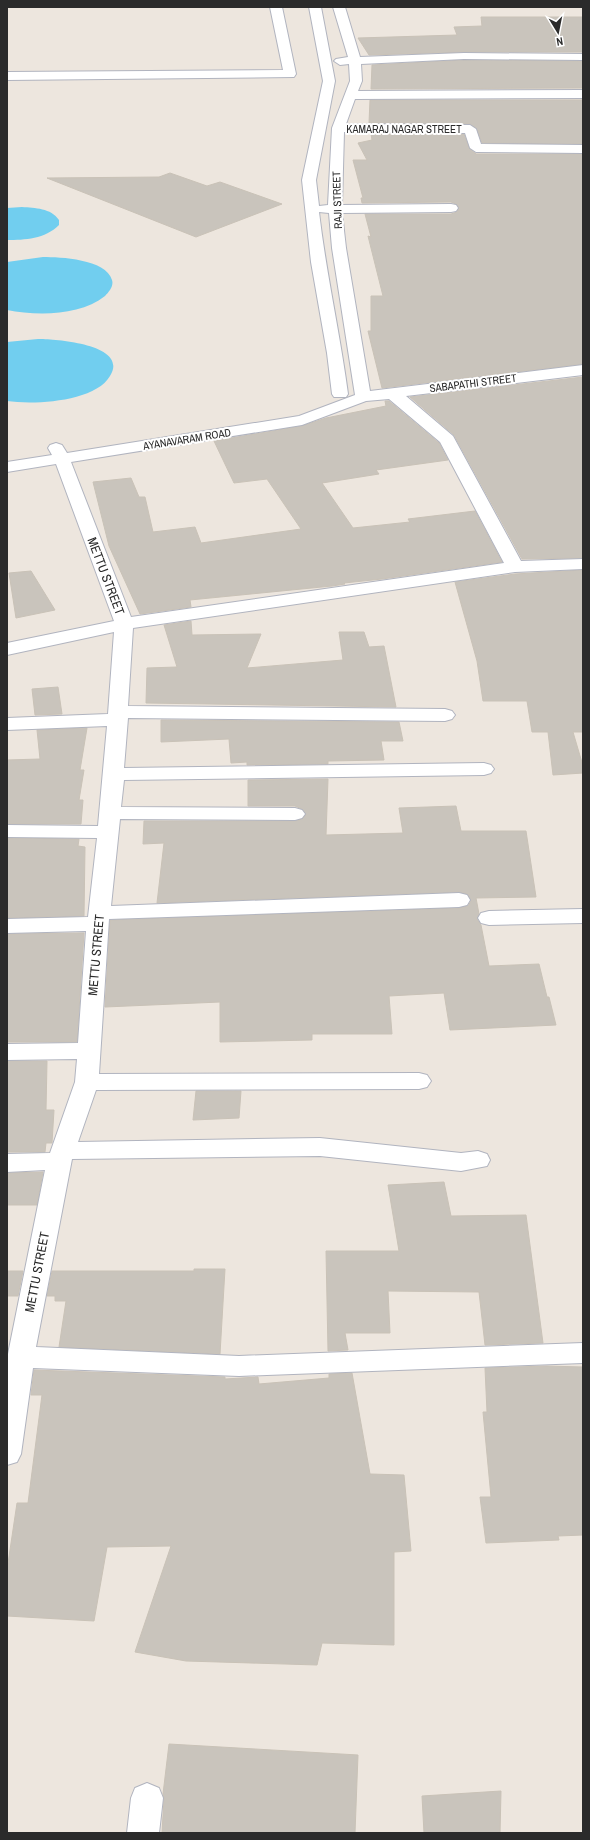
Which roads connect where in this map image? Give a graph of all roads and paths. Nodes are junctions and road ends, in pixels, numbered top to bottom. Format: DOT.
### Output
graph roads {
  1 [pos="276,7"];
  2 [pos="315,7"];
  3 [pos="339,7"];
  4 [pos="583,57"];
  5 [pos="325,61"];
  6 [pos="354,61"];
  7 [pos="7,76"];
  8 [pos="351,94"];
  9 [pos="583,94"];
  10 [pos="338,128"];
  11 [pos="583,149"];
  12 [pos="335,208"];
  13 [pos="451,208"];
  14 [pos="312,210"];
  15 [pos="583,370"];
  16 [pos="392,393"];
  17 [pos="340,394"];
  18 [pos="363,397"];
  19 [pos="59,454"];
  20 [pos="7,456"];
  21 [pos="7,467"];
  22 [pos="583,564"];
  23 [pos="515,567"];
  24 [pos="124,624"];
  25 [pos="7,648"];
  26 [pos="445,715"];
  27 [pos="117,716"];
  28 [pos="7,724"];
  29 [pos="484,769"];
  30 [pos="114,774"];
  31 [pos="295,814"];
  32 [pos="108,823"];
  33 [pos="7,831"];
  34 [pos="459,900"];
  35 [pos="583,916"];
  36 [pos="99,918"];
  37 [pos="489,918"];
  38 [pos="7,926"];
  39 [pos="88,1051"];
  40 [pos="7,1052"];
  41 [pos="419,1081"];
  42 [pos="87,1082"];
  43 [pos="61,1156"];
  44 [pos="478,1160"];
  45 [pos="7,1162"];
  46 [pos="583,1353"];
  47 [pos="21,1357"];
  48 [pos="7,1454"];
  49 [pos="147,1798"];
  50 [pos="143,1833"];
  1 -- 7 [label="street"];
  2 -- 5 [label="street, RAJI STREET"];
  3 -- 6 [label="street, RAJI STREET"];
  4 -- 6 [label="street"];
  5 -- 6 [label="street"];
  5 -- 14 [label="street, RAJI STREET"];
  6 -- 8 [label="street, RAJI STREET"];
  8 -- 9 [label="street"];
  8 -- 10 [label="street, RAJI STREET"];
  10 -- 11 [label="street, KAMARAJ NAGAR STREET"];
  10 -- 12 [label="street, RAJI STREET"];
  12 -- 13 [label="street"];
  12 -- 14 [label="street"];
  12 -- 18 [label="street, RAJI STREET"];
  14 -- 17 [label="street, RAJI STREET"];
  15 -- 16 [label="street, SABAPATHI STREET"];
  16 -- 18 [label="street, SABAPATHI STREET"];
  16 -- 23 [label="street"];
  17 -- 18 [label="street"];
  17 -- 19 [label="street, AYANAVARAM ROAD"];
  18 -- 19 [label="street, AYANAVARAM ROAD"];
  19 -- 20 [label="street, AYANAVARAM ROAD"];
  19 -- 21 [label="street, AYANAVARAM ROAD"];
  19 -- 24 [label="street, METTU STREET"];
  22 -- 23 [label="street"];
  23 -- 24 [label="street"];
  24 -- 25 [label="street"];
  24 -- 27 [label="street, METTU STREET"];
  26 -- 27 [label="street"];
  27 -- 28 [label="street"];
  27 -- 30 [label="street, METTU STREET"];
  29 -- 30 [label="street"];
  30 -- 32 [label="street, METTU STREET"];
  31 -- 32 [label="street"];
  32 -- 33 [label="street"];
  32 -- 36 [label="street, METTU STREET"];
  34 -- 36 [label="street"];
  35 -- 37 [label="street"];
  36 -- 38 [label="street"];
  36 -- 39 [label="street, METTU STREET"];
  39 -- 40 [label="street"];
  39 -- 42 [label="street, METTU STREET"];
  41 -- 42 [label="street"];
  42 -- 43 [label="street, METTU STREET"];
  43 -- 44 [label="street"];
  43 -- 45 [label="street"];
  43 -- 47 [label="street, METTU STREET"];
  46 -- 47 [label="street"];
  47 -- 48 [label="street, METTU STREET"];
  49 -- 50 [label="street"];
}
